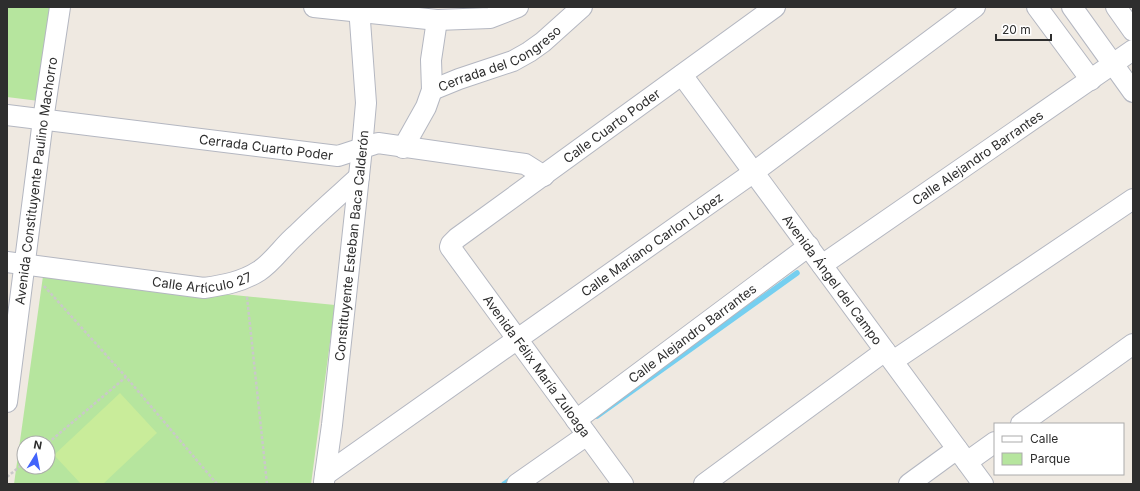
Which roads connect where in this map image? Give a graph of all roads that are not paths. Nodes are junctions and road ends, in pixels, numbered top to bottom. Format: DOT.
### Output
graph roads {
  1 [pos="60,7"];
  2 [pos="314,7"];
  3 [pos="518,7"];
  4 [pos="582,7"];
  5 [pos="775,7"];
  6 [pos="975,7"];
  7 [pos="1037,7"];
  8 [pos="1072,7"];
  9 [pos="1116,7"];
  10 [pos="359,10"];
  11 [pos="750,14"];
  12 [pos="437,20"];
  13 [pos="1133,31"];
  14 [pos="1133,50"];
  15 [pos="1113,64"];
  16 [pos="682,74"];
  17 [pos="1091,80"];
  18 [pos="432,90"];
  19 [pos="1133,92"];
  20 [pos="7,115"];
  21 [pos="44,120"];
  22 [pos="362,148"];
  23 [pos="403,148"];
  24 [pos="754,172"];
  25 [pos="544,176"];
  26 [pos="359,177"];
  27 [pos="1133,199"];
  28 [pos="809,246"];
  29 [pos="450,247"];
  30 [pos="16,263"];
  31 [pos="822,265"];
  32 [pos="518,340"];
  33 [pos="1133,344"];
  34 [pos="889,356"];
  35 [pos="7,402"];
  36 [pos="1022,423"];
  37 [pos="582,427"];
  38 [pos="994,442"];
  39 [pos="962,455"];
  40 [pos="325,480"];
  41 [pos="517,484"];
  42 [pos="623,484"];
  43 [pos="704,484"];
  44 [pos="909,484"];
  45 [pos="984,484"];
  1 -- 21 [label="street, Avenida Constituyente Paulino Machorro"];
  2 -- 10 [label="street"];
  3 -- 12 [label="street"];
  4 -- 18 [label="street, Cerrada del Congreso"];
  5 -- 11 [label="street, Calle Cuarto Poder"];
  6 -- 24 [label="street, Calle Mariano Carlon López"];
  7 -- 17 [label="street"];
  8 -- 15 [label="street"];
  9 -- 13 [label="street"];
  10 -- 12 [label="street"];
  10 -- 22 [label="street, Constituyente Esteban Baca Calderón"];
  11 -- 16 [label="street, Calle Cuarto Poder"];
  12 -- 18 [label="street"];
  14 -- 15 [label="street, Calle Alejandro Barrantes"];
  15 -- 17 [label="street, Calle Alejandro Barrantes"];
  15 -- 19 [label="street"];
  16 -- 24 [label="street, Avenida Ángel del Campo"];
  16 -- 25 [label="street, Calle Cuarto Poder"];
  17 -- 31 [label="street, Calle Alejandro Barrantes"];
  18 -- 23 [label="street"];
  20 -- 21 [label="street, Cerrada Cuarto Poder"];
  21 -- 22 [label="street, Cerrada Cuarto Poder"];
  21 -- 30 [label="street, Avenida Constituyente Paulino Machorro"];
  22 -- 23 [label="street, Cerrada Cuarto Poder"];
  22 -- 26 [label="street, Constituyente Esteban Baca Calderón"];
  23 -- 25 [label="street, Cerrada Cuarto Poder"];
  24 -- 28 [label="street, Avenida Ángel del Campo"];
  24 -- 32 [label="street, Calle Mariano Carlon López"];
  25 -- 29 [label="street, Calle Cuarto Poder"];
  26 -- 30 [label="street, Calle Artículo 27"];
  26 -- 40 [label="street, Constituyente Esteban Baca Calderón"];
  27 -- 34 [label="street"];
  28 -- 31 [label="street, Avenida Ángel del Campo"];
  28 -- 37 [label="street, Calle Alejandro Barrantes"];
  29 -- 32 [label="street, Avenida Félix María Zuloaga"];
  30 -- 35 [label="street, Avenida Constituyente Paulino Machorro"];
  31 -- 34 [label="street, Avenida Ángel del Campo"];
  32 -- 37 [label="street, Avenida Félix María Zuloaga"];
  32 -- 40 [label="street, Calle Mariano Carlon López"];
  33 -- 36 [label="street"];
  34 -- 39 [label="street, Avenida Ángel del Campo"];
  34 -- 43 [label="street"];
  37 -- 41 [label="street, Calle Alejandro Barrantes"];
  37 -- 42 [label="street, Avenida Félix María Zuloaga"];
  38 -- 39 [label="street"];
  39 -- 44 [label="street"];
  39 -- 45 [label="street, Avenida Ángel del Campo"];
}
